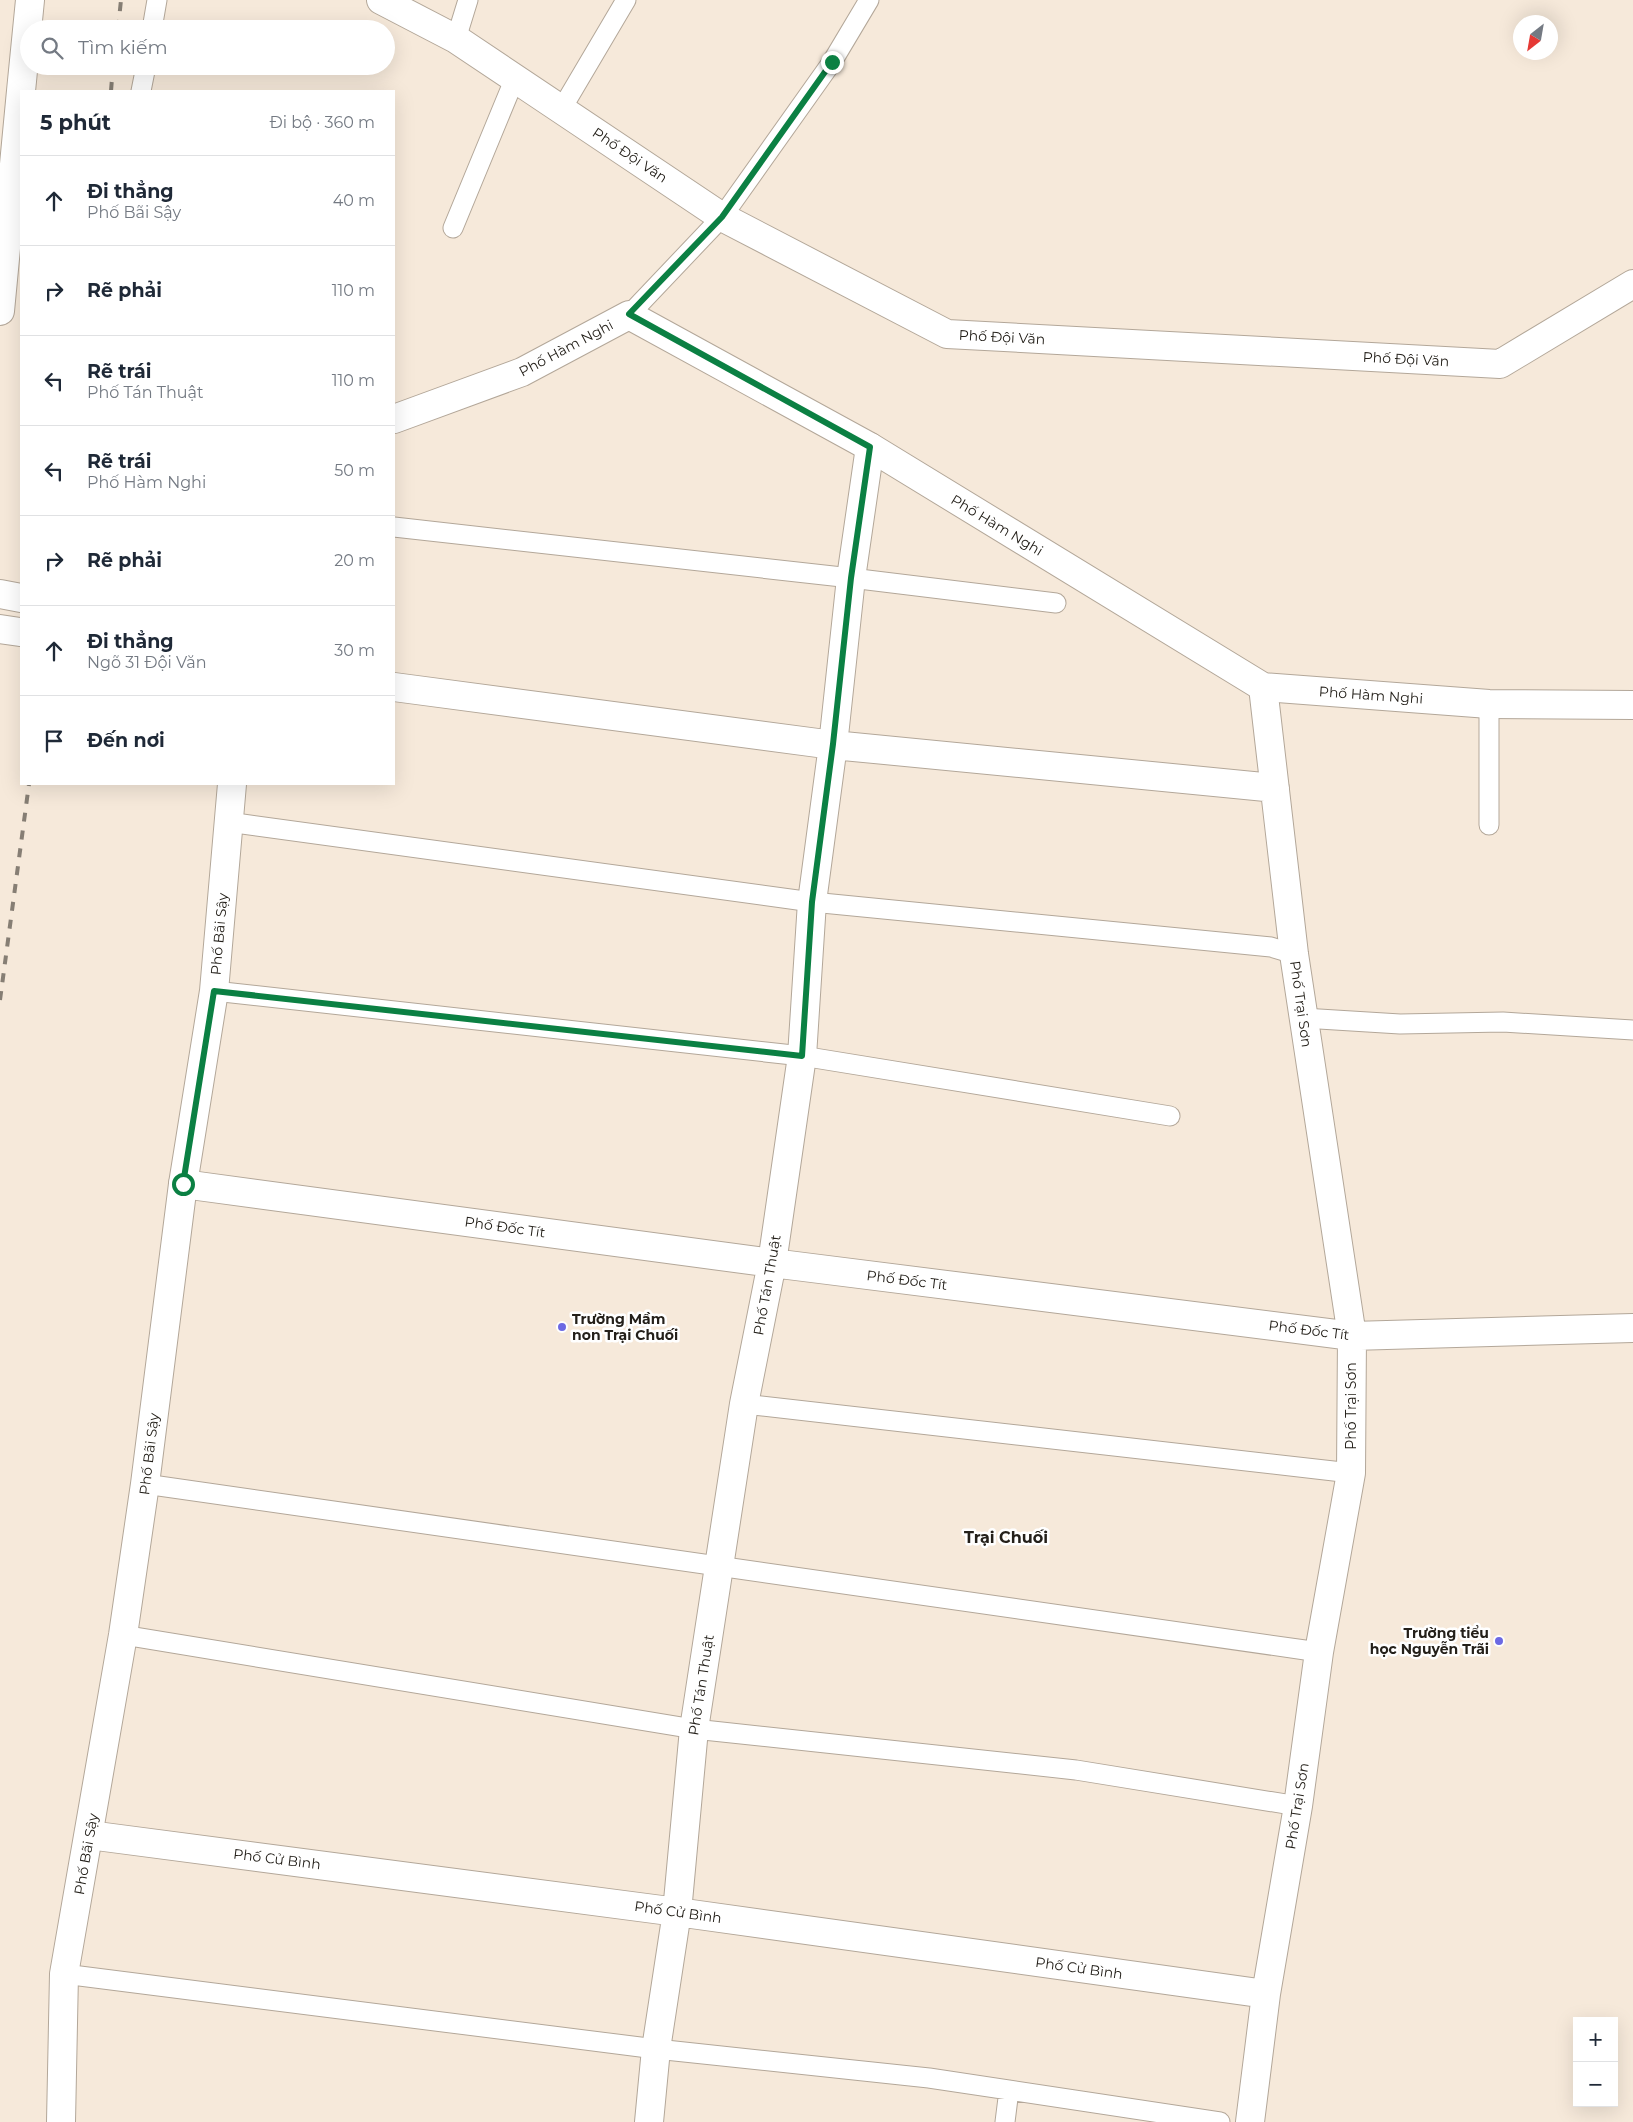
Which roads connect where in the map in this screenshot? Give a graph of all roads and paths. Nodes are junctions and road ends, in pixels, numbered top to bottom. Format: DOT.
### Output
graph roads {
  1 [pos="157,0"];
  2 [pos="381,0"];
  3 [pos="468,0"];
  4 [pos="626,0"];
  5 [pos="869,0"];
  6 [pos="30,5"];
  7 [pos="28,20"];
  8 [pos="154,20"];
  9 [pos="456,39"];
  10 [pos="23,75"];
  11 [pos="144,75"];
  12 [pos="515,78"];
  13 [pos="21,90"];
  14 [pos="141,90"];
  15 [pos="20,101"];
  16 [pos="561,110"];
  17 [pos="722,217"];
  18 [pos="453,228"];
  19 [pos="1633,284"];
  20 [pos="0,311"];
  21 [pos="629,314"];
  22 [pos="395,419"];
  23 [pos="870,447"];
  24 [pos="395,527"];
  25 [pos="851,578"];
  26 [pos="0,594"];
  27 [pos="20,598"];
  28 [pos="1056,603"];
  29 [pos="395,687"];
  30 [pos="1263,687"];
  31 [pos="1489,704"];
  32 [pos="1633,705"];
  33 [pos="833,744"];
  34 [pos="232,785"];
  35 [pos="1275,788"];
  36 [pos="228,822"];
  37 [pos="1489,825"];
  38 [pos="812,902"];
  39 [pos="1294,954"];
  40 [pos="214,991"];
  41 [pos="1303,1018"];
  42 [pos="1633,1030"];
  43 [pos="802,1056"];
  44 [pos="1170,1116"];
  45 [pos="183,1184"];
  46 [pos="772,1263"];
  47 [pos="1633,1328"];
  48 [pos="1352,1336"];
  49 [pos="744,1404"];
  50 [pos="1351,1473"];
  51 [pos="145,1484"];
  52 [pos="720,1567"];
  53 [pos="123,1636"];
  54 [pos="1319,1652"];
  55 [pos="694,1729"];
  56 [pos="1298,1806"];
  57 [pos="89,1835"];
  58 [pos="677,1912"];
  59 [pos="64,1974"];
  60 [pos="1266,1994"];
  61 [pos="656,2049"];
  62 [pos="1009,2090"];
  63 [pos="61,2122"];
  64 [pos="649,2122"];
  65 [pos="1005,2122"];
  66 [pos="1220,2122"];
  67 [pos="1250,2122"];
  1 -- 8 [label="lane"];
  2 -- 9 [label="street, Phố Đội Văn"];
  3 -- 9 [label="lane"];
  4 -- 16 [label="lane"];
  5 -- 17 [label="lane"];
  6 -- 7 [label="street"];
  9 -- 12 [label="street, Phố Đội Văn"];
  10 -- 13 [label="street"];
  11 -- 14 [label="lane"];
  12 -- 16 [label="street, Phố Đội Văn"];
  12 -- 18 [label="lane"];
  15 -- 20 [label="street"];
  16 -- 17 [label="street, Phố Đội Văn"];
  17 -- 19 [label="street, Phố Đội Văn"];
  17 -- 21 [label="lane"];
  21 -- 22 [label="street, Phố Hàm Nghi"];
  21 -- 23 [label="street, Phố Hàm Nghi"];
  23 -- 25 [label="street, Phố Tán Thuật"];
  23 -- 30 [label="street, Phố Hàm Nghi"];
  24 -- 25 [label="lane"];
  25 -- 28 [label="lane"];
  25 -- 33 [label="street, Phố Tán Thuật"];
  26 -- 27 [label="street"];
  29 -- 33 [label="street"];
  30 -- 31 [label="street, Phố Hàm Nghi"];
  30 -- 35 [label="street, Phố Trại Sơn"];
  31 -- 32 [label="street, Phố Hàm Nghi"];
  31 -- 37 [label="lane"];
  33 -- 35 [label="street"];
  33 -- 38 [label="street, Phố Tán Thuật"];
  34 -- 36 [label="street, Phố Bãi Sậy"];
  35 -- 39 [label="street, Phố Trại Sơn"];
  36 -- 38 [label="lane"];
  36 -- 40 [label="street, Phố Bãi Sậy"];
  38 -- 39 [label="lane"];
  38 -- 43 [label="street, Phố Tán Thuật"];
  39 -- 41 [label="street, Phố Trại Sơn"];
  40 -- 43 [label="lane"];
  40 -- 45 [label="street, Phố Bãi Sậy"];
  41 -- 42 [label="lane"];
  41 -- 48 [label="street, Phố Trại Sơn"];
  43 -- 44 [label="lane"];
  43 -- 46 [label="street, Phố Tán Thuật"];
  45 -- 46 [label="street, Phố Đốc Tít"];
  45 -- 51 [label="street, Phố Bãi Sậy"];
  46 -- 48 [label="street, Phố Đốc Tít"];
  46 -- 49 [label="street, Phố Tán Thuật"];
  47 -- 48 [label="street, Phố Đốc Tít"];
  48 -- 50 [label="street, Phố Trại Sơn"];
  49 -- 50 [label="lane"];
  49 -- 52 [label="street, Phố Tán Thuật"];
  50 -- 54 [label="street, Phố Trại Sơn"];
  51 -- 52 [label="lane"];
  51 -- 53 [label="street, Phố Bãi Sậy"];
  52 -- 54 [label="lane"];
  52 -- 55 [label="street, Phố Tán Thuật"];
  53 -- 55 [label="lane"];
  53 -- 57 [label="street, Phố Bãi Sậy"];
  54 -- 56 [label="street, Phố Trại Sơn"];
  55 -- 56 [label="lane"];
  55 -- 58 [label="street, Phố Tán Thuật"];
  56 -- 60 [label="street, Phố Trại Sơn"];
  57 -- 58 [label="street, Phố Cử Bình"];
  57 -- 59 [label="street, Phố Bãi Sậy"];
  58 -- 60 [label="street, Phố Cử Bình"];
  58 -- 61 [label="street, Phố Tán Thuật"];
  59 -- 61 [label="lane"];
  59 -- 63 [label="street, Phố Bãi Sậy"];
  60 -- 67 [label="street, Phố Trại Sơn"];
  61 -- 62 [label="lane"];
  61 -- 64 [label="street, Phố Tán Thuật"];
  62 -- 65 [label="lane"];
  62 -- 66 [label="lane"];
}
